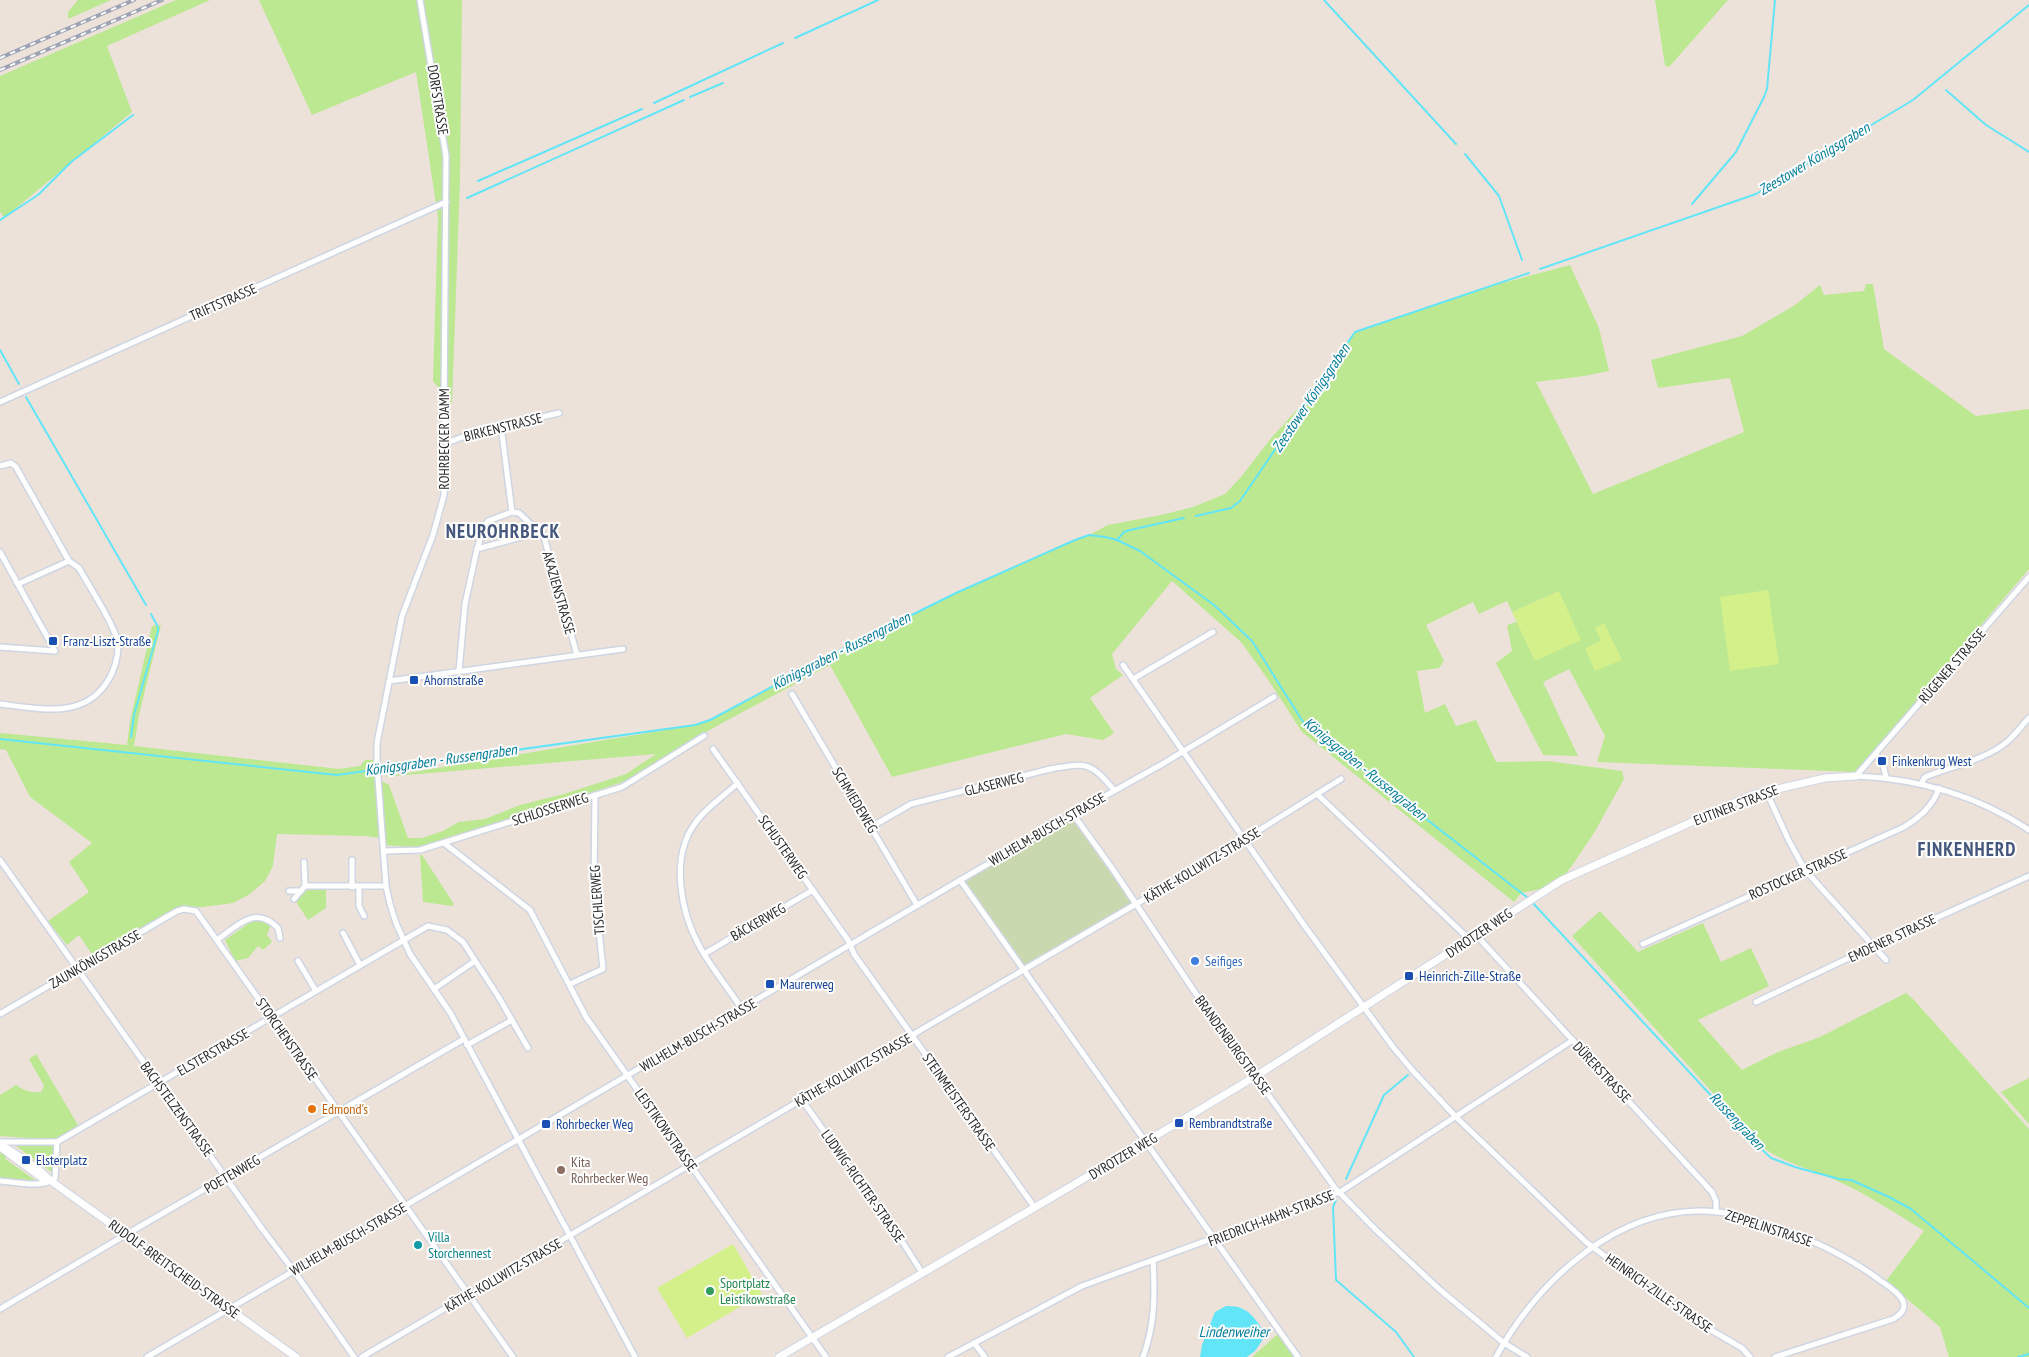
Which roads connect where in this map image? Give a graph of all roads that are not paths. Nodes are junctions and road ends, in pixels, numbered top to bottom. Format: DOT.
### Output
graph roads {
  1 [pos="420,0"];
  2 [pos="446,202"];
  3 [pos="0,402"];
  4 [pos="559,413"];
  5 [pos="501,426"];
  6 [pos="447,443"];
  7 [pos="0,466"];
  8 [pos="512,512"];
  9 [pos="540,532"];
  10 [pos="477,549"];
  11 [pos="0,552"];
  12 [pos="69,561"];
  13 [pos="2,562"];
  14 [pos="2029,576"];
  15 [pos="18,584"];
  16 [pos="1213,632"];
  17 [pos="0,647"];
  18 [pos="623,649"];
  19 [pos="577,655"];
  20 [pos="1122,665"];
  21 [pos="459,671"];
  22 [pos="1133,679"];
  23 [pos="389,681"];
  24 [pos="792,694"];
  25 [pos="1274,697"];
  26 [pos="0,704"];
  27 [pos="2029,718"];
  28 [pos="704,736"];
  29 [pos="713,750"];
  30 [pos="1183,750"];
  31 [pos="1876,755"];
  32 [pos="1856,776"];
  33 [pos="1886,778"];
  34 [pos="1341,779"];
  35 [pos="738,783"];
  36 [pos="1921,784"];
  37 [pos="1939,788"];
  38 [pos="1114,790"];
  39 [pos="1766,791"];
  40 [pos="1317,794"];
  41 [pos="596,795"];
  42 [pos="1073,814"];
  43 [pos="871,827"];
  44 [pos="2029,830"];
  45 [pos="1246,839"];
  46 [pos="444,843"];
  47 [pos="384,849"];
  48 [pos="0,860"];
  49 [pos="352,860"];
  50 [pos="304,862"];
  51 [pos="1805,870"];
  52 [pos="2029,876"];
  53 [pos="960,880"];
  54 [pos="1562,880"];
  55 [pos="386,886"];
  56 [pos="352,887"];
  57 [pos="359,887"];
  58 [pos="303,889"];
  59 [pos="813,890"];
  60 [pos="289,891"];
  61 [pos="294,899"];
  62 [pos="1136,904"];
  63 [pos="917,905"];
  64 [pos="191,910"];
  65 [pos="364,916"];
  66 [pos="343,933"];
  67 [pos="1477,936"];
  68 [pos="280,938"];
  69 [pos="217,940"];
  70 [pos="402,940"];
  71 [pos="1470,940"];
  72 [pos="1643,944"];
  73 [pos="850,945"];
  74 [pos="1874,946"];
  75 [pos="704,954"];
  76 [pos="1886,960"];
  77 [pos="298,962"];
  78 [pos="475,962"];
  79 [pos="360,965"];
  80 [pos="77,969"];
  81 [pos="1024,970"];
  82 [pos="570,984"];
  83 [pos="434,988"];
  84 [pos="316,991"];
  85 [pos="1756,1002"];
  86 [pos="1365,1008"];
  87 [pos="742,1009"];
  88 [pos="0,1014"];
  89 [pos="272,1017"];
  90 [pos="512,1020"];
  91 [pos="912,1036"];
  92 [pos="464,1039"];
  93 [pos="1573,1040"];
  94 [pos="468,1045"];
  95 [pos="528,1048"];
  96 [pos="628,1076"];
  97 [pos="1256,1076"];
  98 [pos="159,1083"];
  99 [pos="802,1100"];
  100 [pos="338,1112"];
  101 [pos="1456,1117"];
  102 [pos="520,1140"];
  103 [pos="57,1142"];
  104 [pos="1146,1142"];
  105 [pos="0,1144"];
  106 [pos="691,1165"];
  107 [pos="226,1177"];
  108 [pos="0,1181"];
  109 [pos="51,1181"];
  110 [pos="1340,1192"];
  111 [pos="405,1206"];
  112 [pos="1035,1208"];
  113 [pos="1716,1212"];
  114 [pos="127,1234"];
  115 [pos="571,1235"];
  116 [pos="1214,1240"];
  117 [pos="1593,1247"];
  118 [pos="1153,1261"];
  119 [pos="294,1271"];
  120 [pos="923,1274"];
  121 [pos="469,1294"];
  122 [pos="0,1309"];
  123 [pos="229,1309"];
  124 [pos="812,1338"];
  125 [pos="974,1343"];
  126 [pos="1504,1343"];
  127 [pos="147,1357"];
  128 [pos="296,1357"];
  129 [pos="354,1357"];
  130 [pos="362,1357"];
  131 [pos="513,1357"];
  132 [pos="635,1357"];
  133 [pos="779,1357"];
  134 [pos="826,1357"];
  135 [pos="948,1357"];
  136 [pos="985,1357"];
  137 [pos="1143,1357"];
  138 [pos="1298,1357"];
  139 [pos="1496,1357"];
  140 [pos="1527,1357"];
  141 [pos="1750,1357"];
  142 [pos="1776,1357"];
  1 -- 2 [label="street, DORFSTRASSE"];
  2 -- 3 [label="street, TRIFTSTRASSE"];
  2 -- 6 [label="street, ROHRBECKER DAMM"];
  4 -- 5 [label="street, BIRKENSTRASSE"];
  5 -- 6 [label="street, BIRKENSTRASSE"];
  5 -- 8 [label="street"];
  6 -- 23 [label="street, ROHRBECKER DAMM"];
  7 -- 12 [label="street"];
  8 -- 9 [label="street, AKAZIENSTRASSE"];
  8 -- 10 [label="street"];
  9 -- 10 [label="street"];
  9 -- 19 [label="street, AKAZIENSTRASSE"];
  10 -- 21 [label="street"];
  11 -- 13 [label="street"];
  12 -- 15 [label="street"];
  12 -- 26 [label="street"];
  13 -- 15 [label="street"];
  14 -- 31 [label="street, RÜGENER STRASSE"];
  15 -- 17 [label="street"];
  16 -- 22 [label="street"];
  18 -- 19 [label="street"];
  19 -- 21 [label="street"];
  20 -- 22 [label="street, HEINRICH-ZILLE-STRASSE"];
  21 -- 23 [label="street"];
  22 -- 30 [label="street, HEINRICH-ZILLE-STRASSE"];
  23 -- 47 [label="street, ROHRBECKER DAMM"];
  24 -- 43 [label="street, SCHMIEDEWEG"];
  25 -- 30 [label="street, WILHELM-BUSCH-STRASSE"];
  27 -- 36 [label="street"];
  28 -- 41 [label="street, SCHLOSSERWEG"];
  29 -- 35 [label="street, SCHUSTERWEG"];
  30 -- 38 [label="street, WILHELM-BUSCH-STRASSE"];
  30 -- 45 [label="street, HEINRICH-ZILLE-STRASSE"];
  31 -- 32 [label="street, RÜGENER STRASSE"];
  31 -- 33 [label="street"];
  32 -- 33 [label="street, EUTINER STRASSE"];
  32 -- 39 [label="street, EUTINER STRASSE"];
  33 -- 36 [label="street, EUTINER STRASSE"];
  34 -- 40 [label="street, KÄTHE-KOLLWITZ-STRASSE"];
  35 -- 59 [label="street, SCHUSTERWEG"];
  35 -- 75 [label="street"];
  36 -- 37 [label="street, EUTINER STRASSE"];
  37 -- 44 [label="street, EUTINER STRASSE"];
  37 -- 51 [label="street, ROSTOCKER STRASSE"];
  38 -- 42 [label="street, WILHELM-BUSCH-STRASSE"];
  38 -- 43 [label="street, GLASERWEG"];
  39 -- 51 [label="street"];
  39 -- 54 [label="street, EUTINER STRASSE"];
  40 -- 45 [label="street, KÄTHE-KOLLWITZ-STRASSE"];
  40 -- 71 [label="street"];
  41 -- 46 [label="street, SCHLOSSERWEG"];
  41 -- 82 [label="street, TISCHLERWEG"];
  42 -- 53 [label="street, WILHELM-BUSCH-STRASSE"];
  42 -- 62 [label="street, BRANDENBURGSTRASSE"];
  43 -- 63 [label="street, SCHMIEDEWEG"];
  45 -- 62 [label="street, KÄTHE-KOLLWITZ-STRASSE"];
  45 -- 86 [label="street, HEINRICH-ZILLE-STRASSE"];
  46 -- 47 [label="street, SCHLOSSERWEG"];
  46 -- 82 [label="street, LEISTIKOWSTRASSE"];
  47 -- 55 [label="street"];
  48 -- 80 [label="street, BACHSTELZENSTRASSE"];
  49 -- 56 [label="street"];
  50 -- 58 [label="street"];
  51 -- 72 [label="street, ROSTOCKER STRASSE"];
  51 -- 74 [label="street"];
  52 -- 74 [label="street, EMDENER STRASSE"];
  53 -- 63 [label="street, WILHELM-BUSCH-STRASSE"];
  53 -- 81 [label="street"];
  54 -- 67 [label="street, DYROTZER WEG"];
  55 -- 57 [label="street"];
  55 -- 70 [label="street"];
  56 -- 57 [label="street"];
  56 -- 58 [label="street"];
  57 -- 65 [label="street"];
  58 -- 60 [label="street"];
  58 -- 61 [label="street"];
  59 -- 73 [label="street, SCHUSTERWEG"];
  59 -- 75 [label="street, BÄCKERWEG"];
  62 -- 81 [label="street, KÄTHE-KOLLWITZ-STRASSE"];
  62 -- 97 [label="street, BRANDENBURGSTRASSE"];
  63 -- 73 [label="street, WILHELM-BUSCH-STRASSE"];
  64 -- 69 [label="street, STORCHENSTRASSE"];
  64 -- 80 [label="street, ZAUNKÖNIGSTRASSE"];
  66 -- 79 [label="street"];
  67 -- 71 [label="street, DYROTZER WEG"];
  67 -- 93 [label="street, DÜRERSTRASSE"];
  68 -- 69 [label="street"];
  69 -- 89 [label="street, STORCHENSTRASSE"];
  70 -- 78 [label="street, ELSTERSTRASSE"];
  70 -- 79 [label="street, ELSTERSTRASSE"];
  70 -- 83 [label="street"];
  71 -- 86 [label="street, DYROTZER WEG"];
  73 -- 87 [label="street, WILHELM-BUSCH-STRASSE"];
  73 -- 91 [label="street, STEINMEISTERSTRASSE"];
  74 -- 76 [label="street"];
  74 -- 85 [label="street, EMDENER STRASSE"];
  75 -- 87 [label="street"];
  77 -- 84 [label="street"];
  78 -- 83 [label="street"];
  78 -- 90 [label="street, ELSTERSTRASSE"];
  79 -- 84 [label="street, ELSTERSTRASSE"];
  80 -- 88 [label="street, ZAUNKÖNIGSTRASSE"];
  80 -- 98 [label="street, BACHSTELZENSTRASSE"];
  81 -- 91 [label="street, KÄTHE-KOLLWITZ-STRASSE"];
  81 -- 104 [label="street"];
  82 -- 96 [label="street, LEISTIKOWSTRASSE"];
  83 -- 92 [label="street"];
  84 -- 89 [label="street, ELSTERSTRASSE"];
  86 -- 97 [label="street, DYROTZER WEG"];
  86 -- 101 [label="street, HEINRICH-ZILLE-STRASSE"];
  87 -- 96 [label="street, WILHELM-BUSCH-STRASSE"];
  89 -- 98 [label="street, ELSTERSTRASSE"];
  89 -- 100 [label="street, STORCHENSTRASSE"];
  90 -- 94 [label="street"];
  90 -- 95 [label="street, ELSTERSTRASSE"];
  91 -- 99 [label="street, KÄTHE-KOLLWITZ-STRASSE"];
  91 -- 112 [label="street, STEINMEISTERSTRASSE"];
  92 -- 94 [label="street"];
  92 -- 100 [label="street, POETENWEG"];
  93 -- 101 [label="street, FRIEDRICH-HAHN-STRASSE"];
  93 -- 113 [label="street, DÜRERSTRASSE"];
  94 -- 102 [label="street"];
  96 -- 102 [label="street, WILHELM-BUSCH-STRASSE"];
  96 -- 106 [label="street, LEISTIKOWSTRASSE"];
  97 -- 104 [label="street, DYROTZER WEG"];
  97 -- 110 [label="street, BRANDENBURGSTRASSE"];
  98 -- 103 [label="street, ELSTERSTRASSE"];
  98 -- 107 [label="street, BACHSTELZENSTRASSE"];
  99 -- 106 [label="street, KÄTHE-KOLLWITZ-STRASSE"];
  99 -- 120 [label="street, LUDWIG-RICHTER-STRASSE"];
  100 -- 107 [label="street, POETENWEG"];
  100 -- 111 [label="street, STORCHENSTRASSE"];
  101 -- 110 [label="street, FRIEDRICH-HAHN-STRASSE"];
  101 -- 117 [label="street, HEINRICH-ZILLE-STRASSE"];
  102 -- 111 [label="street, WILHELM-BUSCH-STRASSE"];
  102 -- 115 [label="street"];
  103 -- 105 [label="street"];
  103 -- 109 [label="street"];
  104 -- 112 [label="street, DYROTZER WEG"];
  104 -- 116 [label="street"];
  105 -- 109 [label="street, RUDOLF-BREITSCHEID-STRASSE"];
  106 -- 115 [label="street, KÄTHE-KOLLWITZ-STRASSE"];
  106 -- 124 [label="street, LEISTIKOWSTRASSE"];
  107 -- 114 [label="street, POETENWEG"];
  107 -- 119 [label="street, BACHSTELZENSTRASSE"];
  108 -- 109 [label="street"];
  109 -- 114 [label="street, RUDOLF-BREITSCHEID-STRASSE"];
  110 -- 116 [label="street, FRIEDRICH-HAHN-STRASSE"];
  110 -- 126 [label="street, BRANDENBURGSTRASSE"];
  111 -- 119 [label="street, WILHELM-BUSCH-STRASSE"];
  111 -- 121 [label="street, STORCHENSTRASSE"];
  112 -- 120 [label="street, DYROTZER WEG"];
  113 -- 117 [label="street, ZEPPELINSTRASSE"];
  113 -- 142 [label="street, ZEPPELINSTRASSE"];
  114 -- 122 [label="street, POETENWEG"];
  114 -- 123 [label="street, RUDOLF-BREITSCHEID-STRASSE"];
  115 -- 121 [label="street, KÄTHE-KOLLWITZ-STRASSE"];
  115 -- 132 [label="street"];
  116 -- 118 [label="street, FRIEDRICH-HAHN-STRASSE"];
  116 -- 138 [label="street"];
  117 -- 126 [label="street, ZEPPELINSTRASSE"];
  117 -- 141 [label="street, HEINRICH-ZILLE-STRASSE"];
  118 -- 125 [label="street, FRIEDRICH-HAHN-STRASSE"];
  118 -- 137 [label="street"];
  119 -- 123 [label="street, WILHELM-BUSCH-STRASSE"];
  119 -- 129 [label="street, BACHSTELZENSTRASSE"];
  120 -- 124 [label="street, DYROTZER WEG"];
  121 -- 130 [label="street, KÄTHE-KOLLWITZ-STRASSE"];
  121 -- 131 [label="street, STORCHENSTRASSE"];
  123 -- 127 [label="street, WILHELM-BUSCH-STRASSE"];
  123 -- 128 [label="street, RUDOLF-BREITSCHEID-STRASSE"];
  124 -- 133 [label="street, DYROTZER WEG"];
  124 -- 134 [label="street, LEISTIKOWSTRASSE"];
  125 -- 135 [label="street, FRIEDRICH-HAHN-STRASSE"];
  125 -- 136 [label="street"];
  126 -- 139 [label="street, ZEPPELINSTRASSE"];
  126 -- 140 [label="street, BRANDENBURGSTRASSE"];
}
